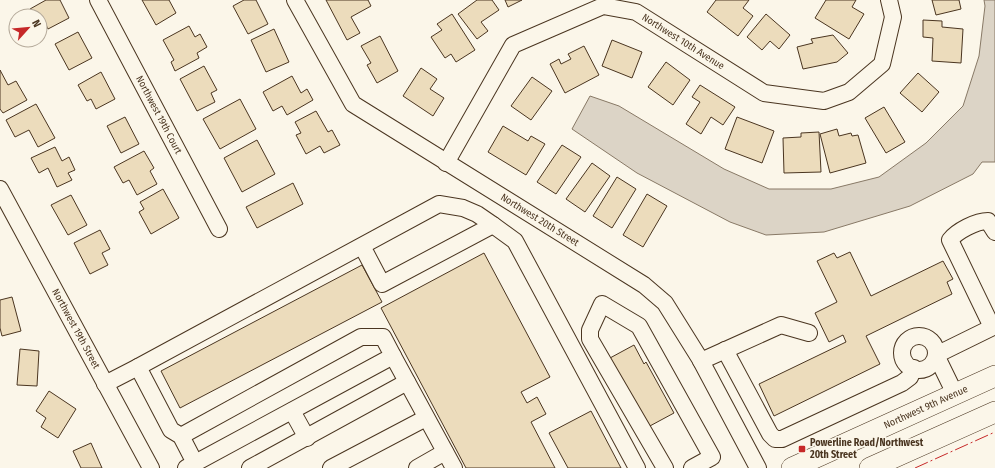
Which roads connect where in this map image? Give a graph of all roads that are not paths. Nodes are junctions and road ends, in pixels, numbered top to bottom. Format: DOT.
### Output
graph roads {
  1 [pos="98,0"];
  2 [pos="295,0"];
  3 [pos="889,0"];
  4 [pos="446,164"];
  5 [pos="0,189"];
  6 [pos="493,225"];
  7 [pos="219,229"];
  8 [pos="995,232"];
  9 [pos="362,246"];
  10 [pos="994,326"];
  11 [pos="808,333"];
  12 [pos="724,350"];
  13 [pos="936,355"];
  14 [pos="393,356"];
  15 [pos="701,361"];
  16 [pos="138,367"];
  17 [pos="914,368"];
  18 [pos="995,376"];
  19 [pos="407,382"];
  20 [pos="105,384"];
  21 [pos="955,394"];
  22 [pos="292,410"];
  23 [pos="995,412"];
  24 [pos="426,418"];
  25 [pos="181,436"];
  26 [pos="307,438"];
  27 [pos="445,452"];
  28 [pos="191,465"];
  29 [pos="802,465"];
  30 [pos="150,468"];
  31 [pos="250,468"];
  32 [pos="331,468"];
  33 [pos="417,468"];
  34 [pos="454,468"];
  35 [pos="637,468"];
  36 [pos="665,468"];
  37 [pos="692,468"];
  38 [pos="758,468"];
  39 [pos="870,468"];
  1 -- 7 [label="street, Northwest 19th Court"];
  2 -- 4 [label="street, Northwest 20th Street"];
  3 -- 4 [label="street, Northwest 10th Avenue"];
  4 -- 15 [label="street, Northwest 20th Street"];
  5 -- 20 [label="street, Northwest 19th Street"];
  6 -- 9 [label="street"];
  6 -- 9 [label="street"];
  6 -- 35 [label="street"];
  8 -- 10 [label="street"];
  9 -- 16 [label="street"];
  10 -- 13 [label="street"];
  11 -- 12 [label="street"];
  12 -- 15 [label="street"];
  12 -- 17 [label="street"];
  13 -- 17 [label="street"];
  13 -- 17 [label="street"];
  13 -- 21 [label="street"];
  14 -- 19 [label="street"];
  14 -- 22 [label="street"];
  14 -- 25 [label="street"];
  15 -- 38 [label="street, Northwest 20th Street"];
  16 -- 20 [label="street"];
  16 -- 25 [label="street"];
  18 -- 21 [label="main road, Northwest 9th Avenue"];
  19 -- 24 [label="street"];
  19 -- 26 [label="street"];
  20 -- 30 [label="street, Northwest 19th Street"];
  21 -- 29 [label="main road, Northwest 9th Avenue"];
  22 -- 26 [label="street"];
  22 -- 28 [label="street"];
  23 -- 39 [label="main road"];
  24 -- 27 [label="street"];
  24 -- 32 [label="street"];
  25 -- 28 [label="street"];
  26 -- 31 [label="street"];
  27 -- 33 [label="street"];
  27 -- 34 [label="street"];
  36 -- 37 [label="street"];
}
